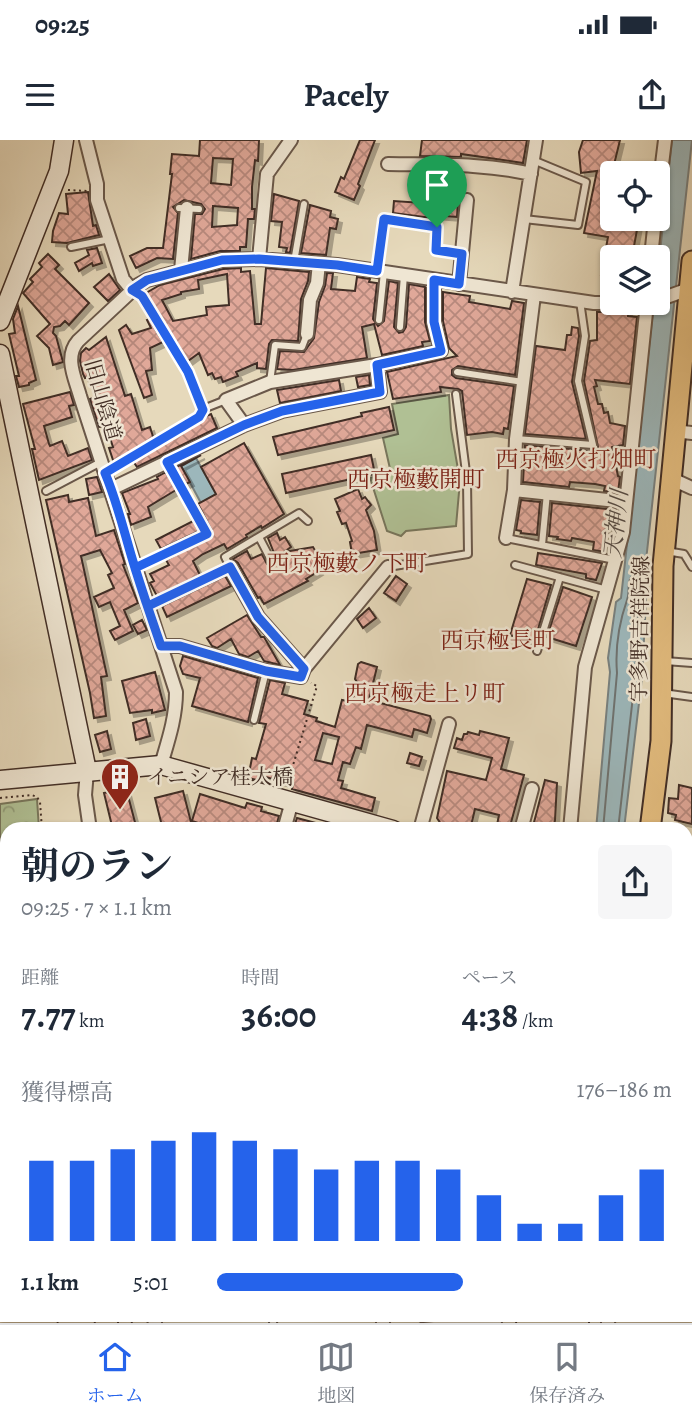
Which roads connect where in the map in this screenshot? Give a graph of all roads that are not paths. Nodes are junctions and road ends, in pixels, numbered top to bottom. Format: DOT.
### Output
graph roads {
  1 [pos="64,140"];
  2 [pos="86,140"];
  3 [pos="291,140"];
  4 [pos="536,140"];
  5 [pos="665,140"];
  6 [pos="533,160"];
  7 [pos="662,161"];
  8 [pos="388,164"];
  9 [pos="531,174"];
  10 [pos="467,200"];
  11 [pos="304,204"];
  12 [pos="189,208"];
  13 [pos="523,219"];
  14 [pos="110,239"];
  15 [pos="71,247"];
  16 [pos="462,254"];
  17 [pos="259,259"];
  18 [pos="294,261"];
  19 [pos="692,261"];
  20 [pos="319,263"];
  21 [pos="181,270"];
  22 [pos="380,272"];
  23 [pos="404,275"];
  24 [pos="434,280"];
  25 [pos="459,284"];
  26 [pos="132,290"];
  27 [pos="687,290"];
  28 [pos="512,292"];
  29 [pos="534,295"];
  30 [pos="670,296"];
  31 [pos="580,301"];
  32 [pos="600,302"];
  33 [pos="649,315"];
  34 [pos="379,320"];
  35 [pos="0,321"];
  36 [pos="400,327"];
  37 [pos="307,334"];
  38 [pos="0,354"];
  39 [pos="687,357"];
  40 [pos="377,365"];
  41 [pos="457,372"];
  42 [pos="270,382"];
  43 [pos="523,382"];
  44 [pos="456,394"];
  45 [pos="226,400"];
  46 [pos="244,425"];
  47 [pos="683,432"];
  48 [pos="516,439"];
  49 [pos="167,462"];
  50 [pos="103,468"];
  51 [pos="670,478"];
  52 [pos="692,488"];
  53 [pos="111,489"];
  54 [pos="514,490"];
  55 [pos="46,491"];
  56 [pos="547,493"];
  57 [pos="626,502"];
  58 [pos="308,521"];
  59 [pos="259,537"];
  60 [pos="506,538"];
  61 [pos="542,545"];
  62 [pos="664,550"];
  63 [pos="271,560"];
  64 [pos="615,560"];
  65 [pos="515,565"];
  66 [pos="230,567"];
  67 [pos="388,567"];
  68 [pos="692,567"];
  69 [pos="135,568"];
  70 [pos="559,577"];
  71 [pos="607,590"];
  72 [pos="148,606"];
  73 [pos="161,646"];
  74 [pos="537,651"];
  75 [pos="663,661"];
  76 [pos="692,663"];
  77 [pos="266,671"];
  78 [pos="303,673"];
  79 [pos="662,693"];
  80 [pos="692,697"];
  81 [pos="254,720"];
  82 [pos="449,724"];
  83 [pos="161,765"];
  84 [pos="81,771"];
  85 [pos="0,780"];
  86 [pos="532,789"];
  87 [pos="289,797"];
  88 [pos="89,822"];
  89 [pos="285,822"];
  90 [pos="368,822"];
  91 [pos="422,822"];
  92 [pos="524,822"];
  93 [pos="570,822"];
  94 [pos="651,822"];
  1 -- 35 [label="street"];
  2 -- 14 [label="street"];
  3 -- 17 [label="street"];
  4 -- 6 [label="street"];
  5 -- 7 [label="street"];
  6 -- 9 [label="street"];
  6 -- 13 [label="lane"];
  8 -- 9 [label="street"];
  9 -- 13 [label="street"];
  10 -- 16 [label="street"];
  11 -- 18 [label="lane"];
  12 -- 21 [label="street"];
  13 -- 28 [label="street"];
  14 -- 15 [label="lane"];
  14 -- 26 [label="street"];
  16 -- 22 [label="lane"];
  16 -- 25 [label="street"];
  17 -- 18 [label="street, 旧山陰道"];
  17 -- 21 [label="street, 旧山陰道"];
  18 -- 20 [label="street, 旧山陰道"];
  19 -- 27 [label="main road, 宇多野吉祥院線"];
  20 -- 22 [label="street, 旧山陰道"];
  20 -- 37 [label="street"];
  21 -- 26 [label="street, 旧山陰道"];
  22 -- 23 [label="street, 旧山陰道"];
  22 -- 34 [label="lane"];
  23 -- 24 [label="street, 旧山陰道"];
  23 -- 36 [label="lane"];
  24 -- 25 [label="street, 旧山陰道"];
  24 -- 40 [label="street"];
  25 -- 28 [label="street, 旧山陰道"];
  26 -- 45 [label="lane"];
  26 -- 50 [label="street, 旧山陰道"];
  27 -- 30 [label="street, 旧山陰道"];
  27 -- 39 [label="main road, 宇多野吉祥院線"];
  28 -- 29 [label="street, 旧山陰道"];
  29 -- 31 [label="street, 旧山陰道"];
  29 -- 43 [label="street"];
  31 -- 32 [label="street, 旧山陰道"];
  31 -- 48 [label="lane"];
  33 -- 57 [label="street"];
  37 -- 42 [label="lane"];
  38 -- 84 [label="street"];
  39 -- 47 [label="main road, 宇多野吉祥院線"];
  40 -- 42 [label="street"];
  40 -- 46 [label="street"];
  41 -- 43 [label="lane"];
  42 -- 45 [label="street"];
  43 -- 48 [label="street"];
  44 -- 67 [label="lane"];
  45 -- 46 [label="street"];
  46 -- 49 [label="street"];
  47 -- 51 [label="main road, 宇多野吉祥院線"];
  48 -- 54 [label="street"];
  49 -- 53 [label="street"];
  49 -- 69 [label="lane"];
  50 -- 53 [label="street, 旧山陰道"];
  50 -- 55 [label="lane"];
  51 -- 52 [label="street"];
  51 -- 62 [label="main road, 宇多野吉祥院線"];
  53 -- 69 [label="street, 旧山陰道"];
  54 -- 56 [label="street"];
  54 -- 60 [label="street"];
  56 -- 57 [label="street"];
  56 -- 61 [label="lane"];
  57 -- 64 [label="street"];
  58 -- 59 [label="lane"];
  59 -- 63 [label="lane"];
  59 -- 66 [label="lane"];
  60 -- 61 [label="lane"];
  61 -- 64 [label="lane"];
  62 -- 68 [label="lane"];
  62 -- 75 [label="main road, 宇多野吉祥院線"];
  64 -- 71 [label="street"];
  65 -- 70 [label="lane"];
  66 -- 72 [label="lane"];
  66 -- 78 [label="street"];
  67 -- 78 [label="street"];
  69 -- 72 [label="street, 旧山陰道"];
  70 -- 71 [label="lane"];
  70 -- 74 [label="lane"];
  71 -- 93 [label="street"];
  72 -- 73 [label="street, 旧山陰道"];
  73 -- 77 [label="street"];
  73 -- 83 [label="street, 旧山陰道"];
  75 -- 76 [label="lane"];
  75 -- 79 [label="main road, 宇多野吉祥院線"];
  77 -- 78 [label="street"];
  77 -- 81 [label="lane"];
  79 -- 80 [label="lane"];
  79 -- 94 [label="main road, 宇多野吉祥院線"];
  82 -- 91 [label="street"];
  83 -- 84 [label="street"];
  83 -- 87 [label="street"];
  84 -- 85 [label="street"];
  84 -- 88 [label="street"];
  86 -- 92 [label="street"];
  87 -- 89 [label="street"];
  87 -- 90 [label="street"];
}
